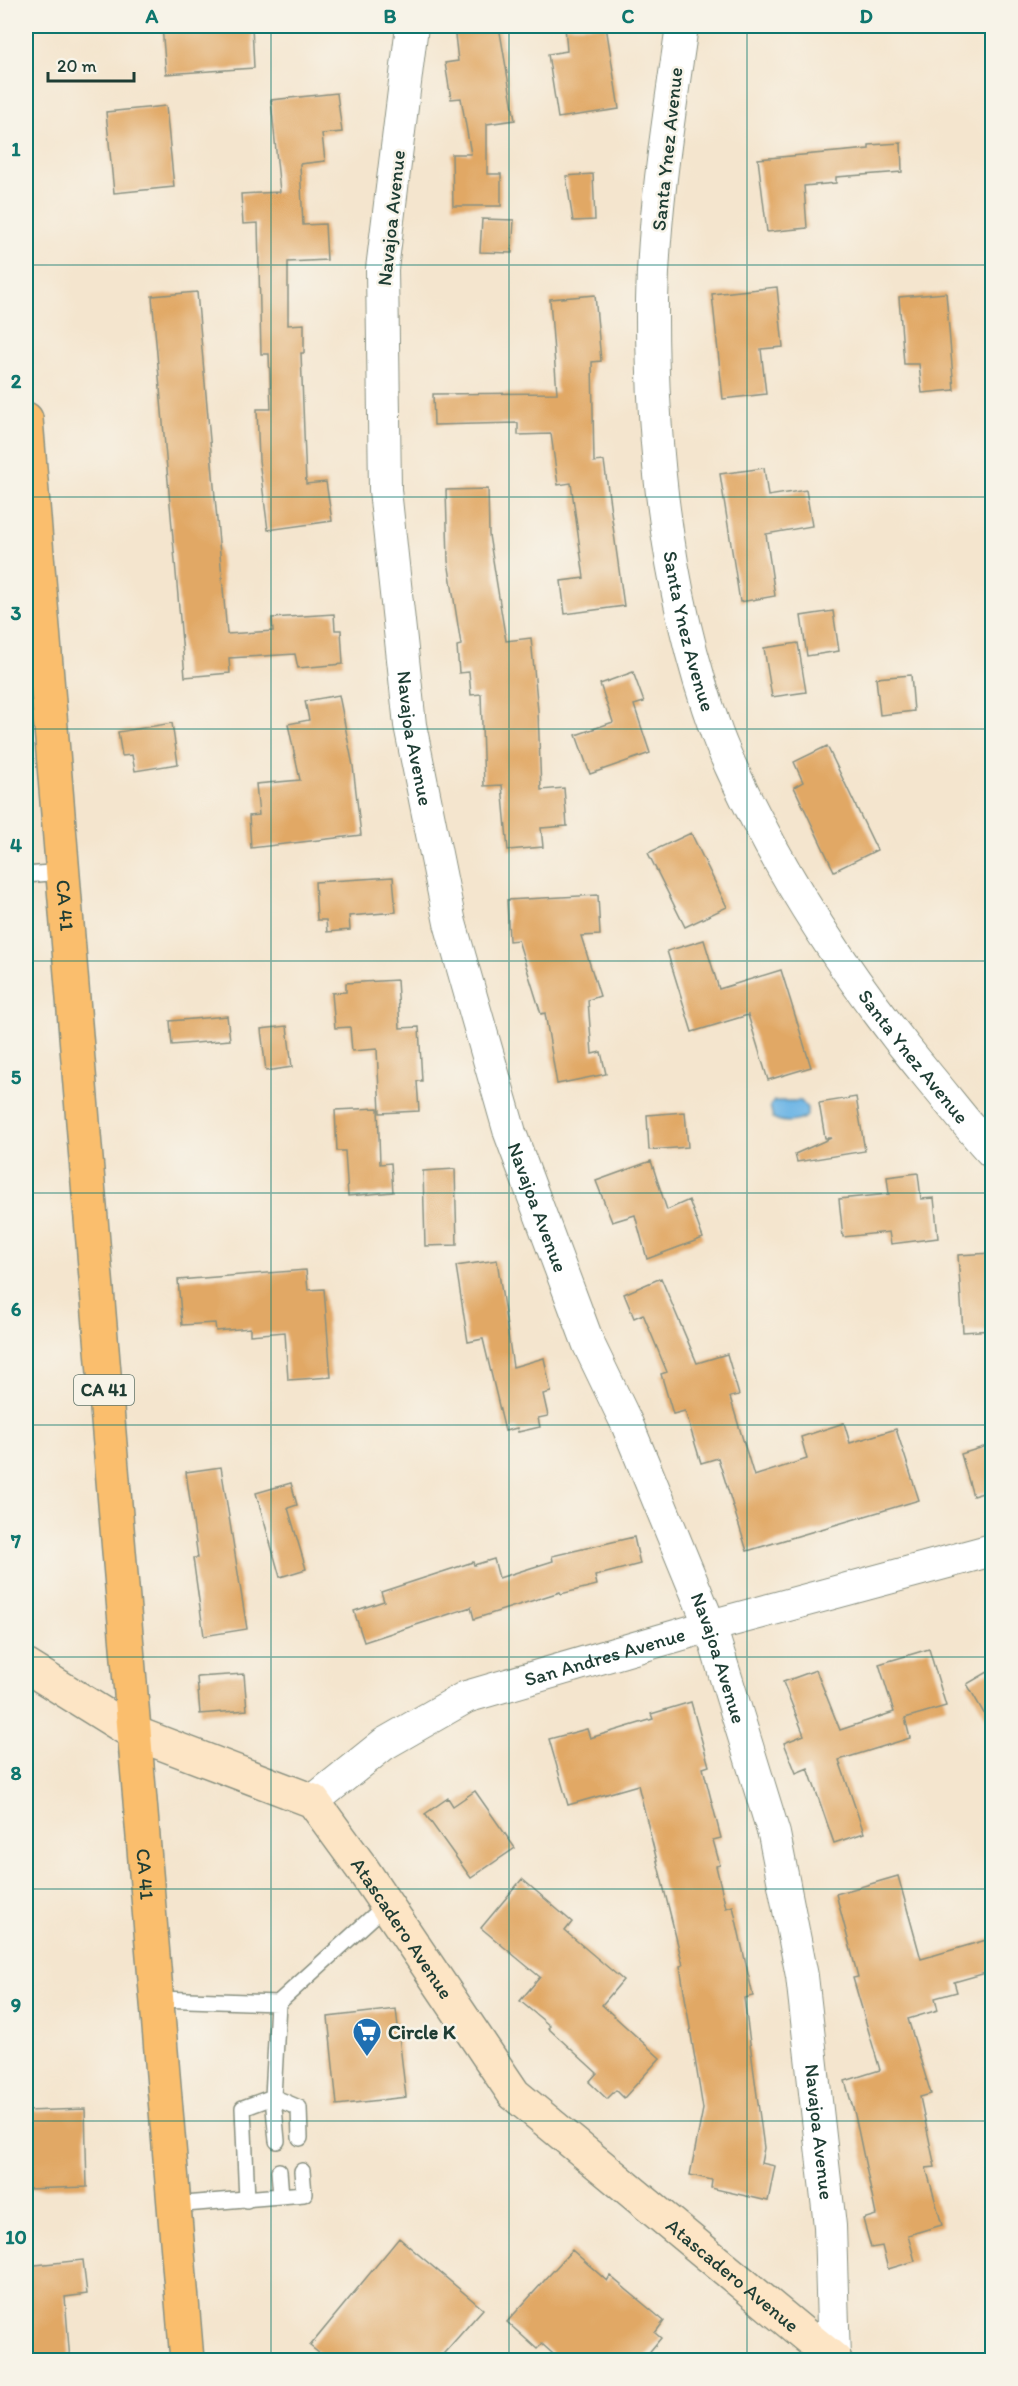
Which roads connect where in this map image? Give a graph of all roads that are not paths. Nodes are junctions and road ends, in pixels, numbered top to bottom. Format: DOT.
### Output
graph roads {
  1 [pos="412,26"];
  2 [pos="682,26"];
  3 [pos="26,419"];
  4 [pos="34,619"];
  5 [pos="62,872"];
  6 [pos="26,875"];
  7 [pos="993,1152"];
  8 [pos="993,1550"];
  9 [pos="710,1626"];
  10 [pos="26,1666"];
  11 [pos="132,1732"];
  12 [pos="313,1801"];
  13 [pos="386,1905"];
  14 [pos="158,1999"];
  15 [pos="278,2003"];
  16 [pos="273,2097"];
  17 [pos="300,2138"];
  18 [pos="276,2141"];
  19 [pos="279,2171"];
  20 [pos="302,2171"];
  21 [pos="281,2196"];
  22 [pos="247,2200"];
  23 [pos="173,2205"];
  24 [pos="834,2360"];
  25 [pos="187,2361"];
  1 -- 9 [label="street, Navajoa Avenue"];
  2 -- 7 [label="street, Santa Ynez Avenue"];
  3 -- 4 [label="main road, CA 41 / CA 41"];
  4 -- 5 [label="main road, CA 41 / CA 41"];
  5 -- 6 [label="lane"];
  5 -- 11 [label="main road, CA 41 / CA 41"];
  8 -- 9 [label="street, San Andres Avenue"];
  9 -- 12 [label="street, San Andres Avenue"];
  9 -- 24 [label="street, Navajoa Avenue"];
  10 -- 11 [label="street"];
  11 -- 12 [label="street"];
  11 -- 14 [label="main road, CA 41 / CA 41"];
  12 -- 13 [label="street, Atascadero Avenue"];
  13 -- 15 [label="lane"];
  13 -- 24 [label="street, Atascadero Avenue"];
  14 -- 15 [label="lane"];
  14 -- 23 [label="main road, CA 41 / CA 41"];
  15 -- 16 [label="lane"];
  16 -- 17 [label="lane"];
  16 -- 18 [label="lane"];
  16 -- 22 [label="lane"];
  19 -- 21 [label="lane"];
  20 -- 21 [label="lane"];
  21 -- 22 [label="lane"];
  22 -- 23 [label="lane"];
  23 -- 25 [label="main road, CA 41 / CA 41"];
}
